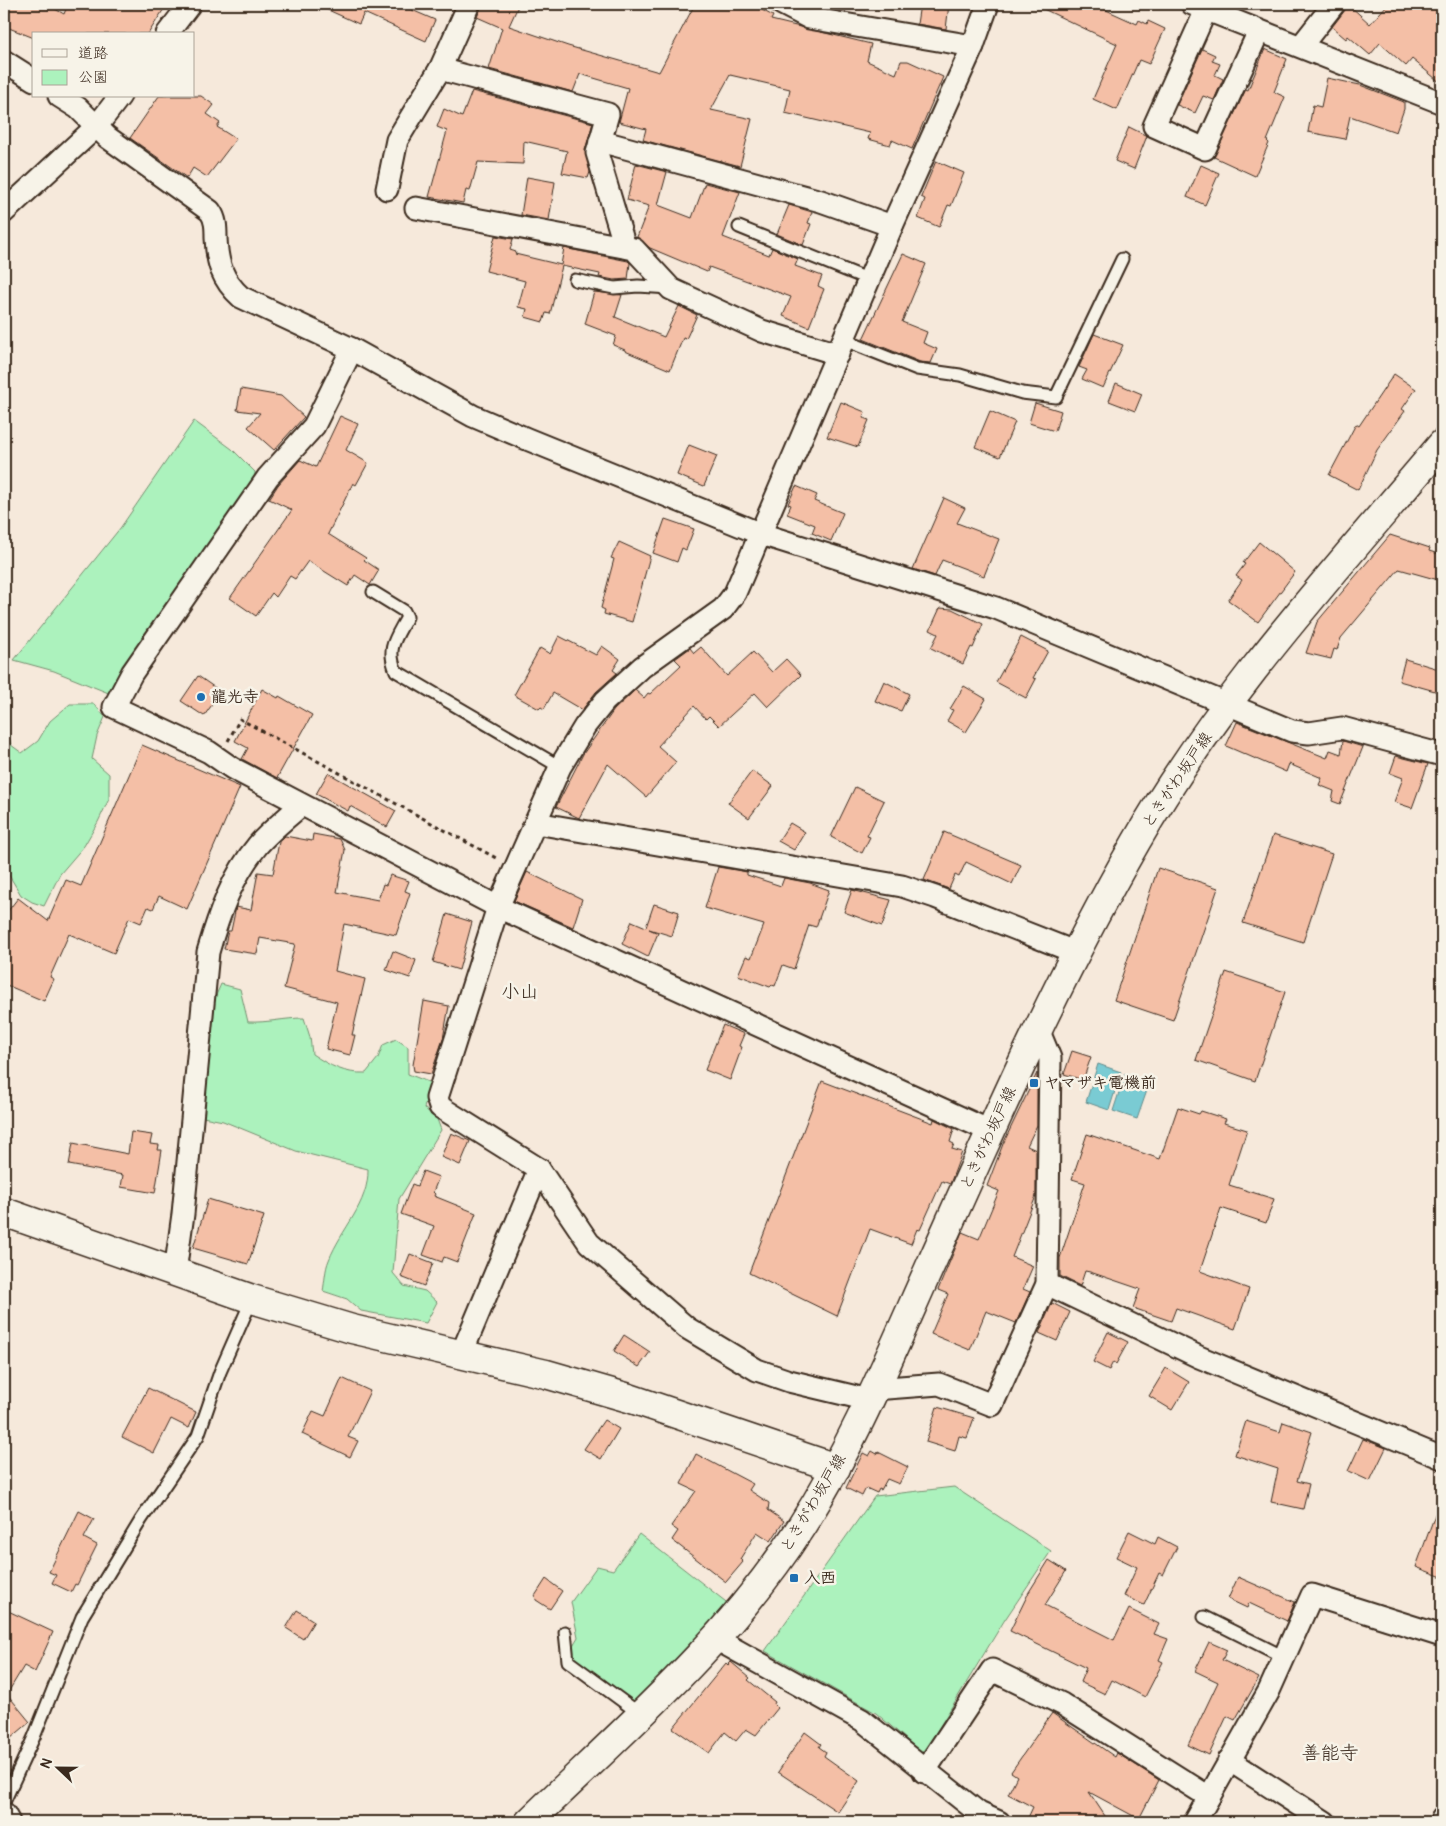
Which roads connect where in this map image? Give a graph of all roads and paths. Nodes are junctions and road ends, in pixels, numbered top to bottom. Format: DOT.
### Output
graph roads {
  1 [pos="190,4"];
  2 [pos="469,4"];
  3 [pos="782,4"];
  4 [pos="988,4"];
  5 [pos="1334,4"];
  6 [pos="1199,7"];
  7 [pos="814,11"];
  8 [pos="1259,31"];
  9 [pos="169,32"];
  10 [pos="973,46"];
  11 [pos="1301,46"];
  12 [pos="4,61"];
  13 [pos="440,69"];
  14 [pos="32,79"];
  15 [pos="62,98"];
  16 [pos="118,98"];
  17 [pos="1442,103"];
  18 [pos="97,126"];
  19 [pos="600,141"];
  20 [pos="387,189"];
  21 [pos="416,208"];
  22 [pos="4,212"];
  23 [pos="892,226"];
  24 [pos="740,227"];
  25 [pos="625,248"];
  26 [pos="1122,259"];
  27 [pos="575,280"];
  28 [pos="870,280"];
  29 [pos="671,288"];
  30 [pos="841,347"];
  31 [pos="352,349"];
  32 [pos="1442,444"];
  33 [pos="762,534"];
  34 [pos="373,592"];
  35 [pos="1229,703"];
  36 [pos="1442,755"];
  37 [pos="217,759"];
  38 [pos="560,767"];
  39 [pos="301,805"];
  40 [pos="536,823"];
  41 [pos="515,868"];
  42 [pos="498,907"];
  43 [pos="1077,953"];
  44 [pos="1038,1029"];
  45 [pos="990,1131"];
  46 [pos="539,1169"];
  47 [pos="4,1212"];
  48 [pos="175,1272"];
  49 [pos="1047,1284"];
  50 [pos="252,1299"];
  51 [pos="461,1355"];
  52 [pos="872,1395"];
  53 [pos="1442,1458"];
  54 [pos="836,1468"];
  55 [pos="1204,1617"];
  56 [pos="565,1632"];
  57 [pos="1442,1636"];
  58 [pos="716,1639"];
  59 [pos="1284,1657"];
  60 [pos="640,1714"];
  61 [pos="1229,1760"];
  62 [pos="924,1772"];
  63 [pos="1209,1797"];
  64 [pos="4,1802"];
  65 [pos="4,1813"];
  66 [pos="9,1822"];
  67 [pos="529,1822"];
  68 [pos="999,1822"];
  69 [pos="1195,1822"];
  70 [pos="1325,1822"];
  1 -- 9 [label="street"];
  2 -- 13 [label="street"];
  3 -- 7 [label="street"];
  4 -- 10 [label="street"];
  5 -- 11 [label="street"];
  6 -- 8 [label="street"];
  6 -- 8 [label="street"];
  7 -- 10 [label="street"];
  8 -- 11 [label="street"];
  10 -- 23 [label="street"];
  11 -- 17 [label="street"];
  12 -- 14 [label="street"];
  13 -- 19 [label="street"];
  13 -- 20 [label="street"];
  15 -- 18 [label="street"];
  16 -- 18 [label="street"];
  18 -- 22 [label="street"];
  18 -- 31 [label="street"];
  19 -- 23 [label="street"];
  19 -- 25 [label="street"];
  21 -- 25 [label="street"];
  23 -- 28 [label="street"];
  24 -- 28 [label="lane"];
  25 -- 29 [label="street"];
  26 -- 30 [label="lane"];
  27 -- 29 [label="lane"];
  28 -- 30 [label="street"];
  29 -- 30 [label="street"];
  30 -- 33 [label="street"];
  31 -- 33 [label="street"];
  31 -- 37 [label="street"];
  32 -- 35 [label="main road, ときがわ坂戸線"];
  33 -- 35 [label="street"];
  33 -- 38 [label="street"];
  34 -- 38 [label="lane"];
  35 -- 36 [label="street"];
  35 -- 43 [label="main road, ときがわ坂戸線"];
  37 -- 39 [label="street"];
  37 -- 41 [label="path"];
  38 -- 40 [label="street"];
  39 -- 42 [label="street"];
  39 -- 48 [label="street"];
  40 -- 41 [label="street"];
  40 -- 43 [label="street"];
  41 -- 42 [label="street"];
  42 -- 45 [label="street"];
  42 -- 46 [label="street"];
  43 -- 44 [label="main road, ときがわ坂戸線"];
  44 -- 45 [label="main road, ときがわ坂戸線"];
  44 -- 49 [label="street"];
  45 -- 52 [label="main road, ときがわ坂戸線"];
  46 -- 51 [label="street"];
  46 -- 52 [label="street"];
  47 -- 48 [label="main road"];
  48 -- 50 [label="main road"];
  49 -- 52 [label="street"];
  49 -- 53 [label="street"];
  50 -- 51 [label="main road"];
  50 -- 64 [label="lane"];
  51 -- 54 [label="main road"];
  52 -- 54 [label="main road, ときがわ坂戸線"];
  54 -- 58 [label="main road, ときがわ坂戸線"];
  55 -- 59 [label="lane"];
  56 -- 60 [label="lane"];
  57 -- 59 [label="street"];
  58 -- 60 [label="main road, ときがわ坂戸線"];
  58 -- 62 [label="street"];
  59 -- 61 [label="street"];
  60 -- 67 [label="main road, ときがわ坂戸線"];
  61 -- 63 [label="street"];
  61 -- 70 [label="street"];
  62 -- 63 [label="street"];
  62 -- 68 [label="street"];
  63 -- 69 [label="street"];
  65 -- 66 [label="street"];
}
